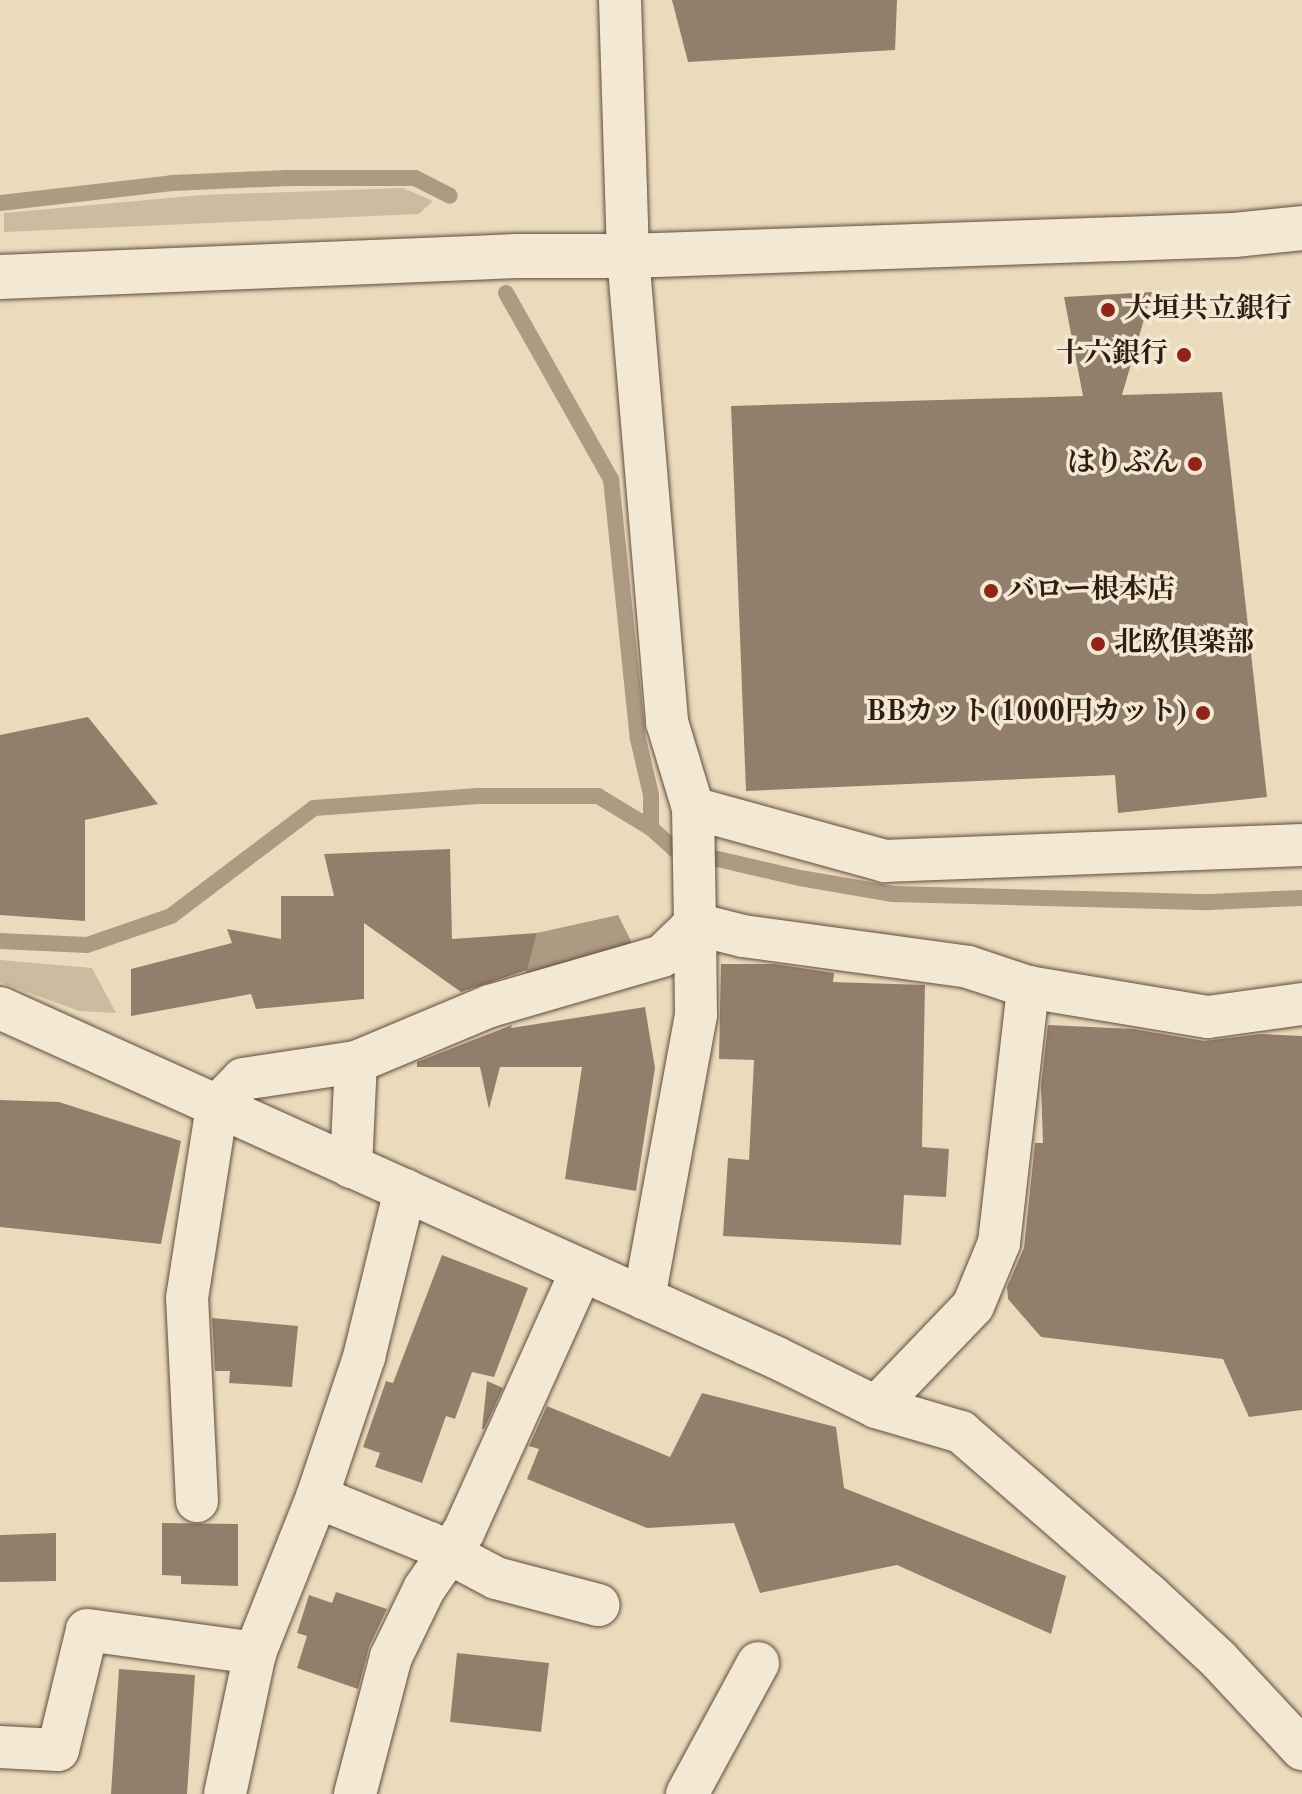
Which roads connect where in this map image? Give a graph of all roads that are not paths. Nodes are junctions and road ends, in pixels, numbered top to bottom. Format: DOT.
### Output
graph roads {
  1 [pos="620,0"];
  2 [pos="1302,228"];
  3 [pos="628,256"];
  4 [pos="0,277"];
  5 [pos="693,808"];
  6 [pos="1302,845"];
  7 [pos="695,924"];
  8 [pos="1028,987"];
  9 [pos="1302,1004"];
  10 [pos="0,1008"];
  11 [pos="356,1062"];
  12 [pos="217,1106"];
  13 [pos="351,1167"];
  14 [pos="405,1190"];
  15 [pos="582,1270"];
  16 [pos="644,1298"];
  17 [pos="876,1407"];
  18 [pos="317,1497"];
  19 [pos="197,1501"];
  20 [pos="448,1553"];
  21 [pos="598,1605"];
  22 [pos="255,1653"];
  23 [pos="758,1663"];
  24 [pos="0,1747"];
  25 [pos="1302,1749"];
  26 [pos="225,1794"];
  27 [pos="355,1794"];
  28 [pos="687,1794"];
  1 -- 3 [label="street"];
  2 -- 3 [label="street"];
  3 -- 4 [label="street"];
  3 -- 5 [label="street"];
  5 -- 6 [label="street"];
  5 -- 7 [label="street"];
  7 -- 8 [label="street"];
  7 -- 11 [label="street"];
  7 -- 16 [label="street"];
  8 -- 9 [label="street"];
  8 -- 17 [label="street"];
  10 -- 12 [label="street"];
  11 -- 12 [label="street"];
  11 -- 13 [label="street"];
  12 -- 13 [label="street"];
  12 -- 19 [label="street"];
  13 -- 14 [label="street"];
  14 -- 15 [label="street"];
  14 -- 18 [label="street"];
  15 -- 16 [label="street"];
  15 -- 20 [label="street"];
  16 -- 17 [label="street"];
  17 -- 25 [label="street"];
  18 -- 20 [label="street"];
  18 -- 22 [label="street"];
  20 -- 21 [label="street"];
  20 -- 27 [label="street"];
  22 -- 24 [label="street"];
  22 -- 26 [label="street"];
  23 -- 28 [label="street"];
}
